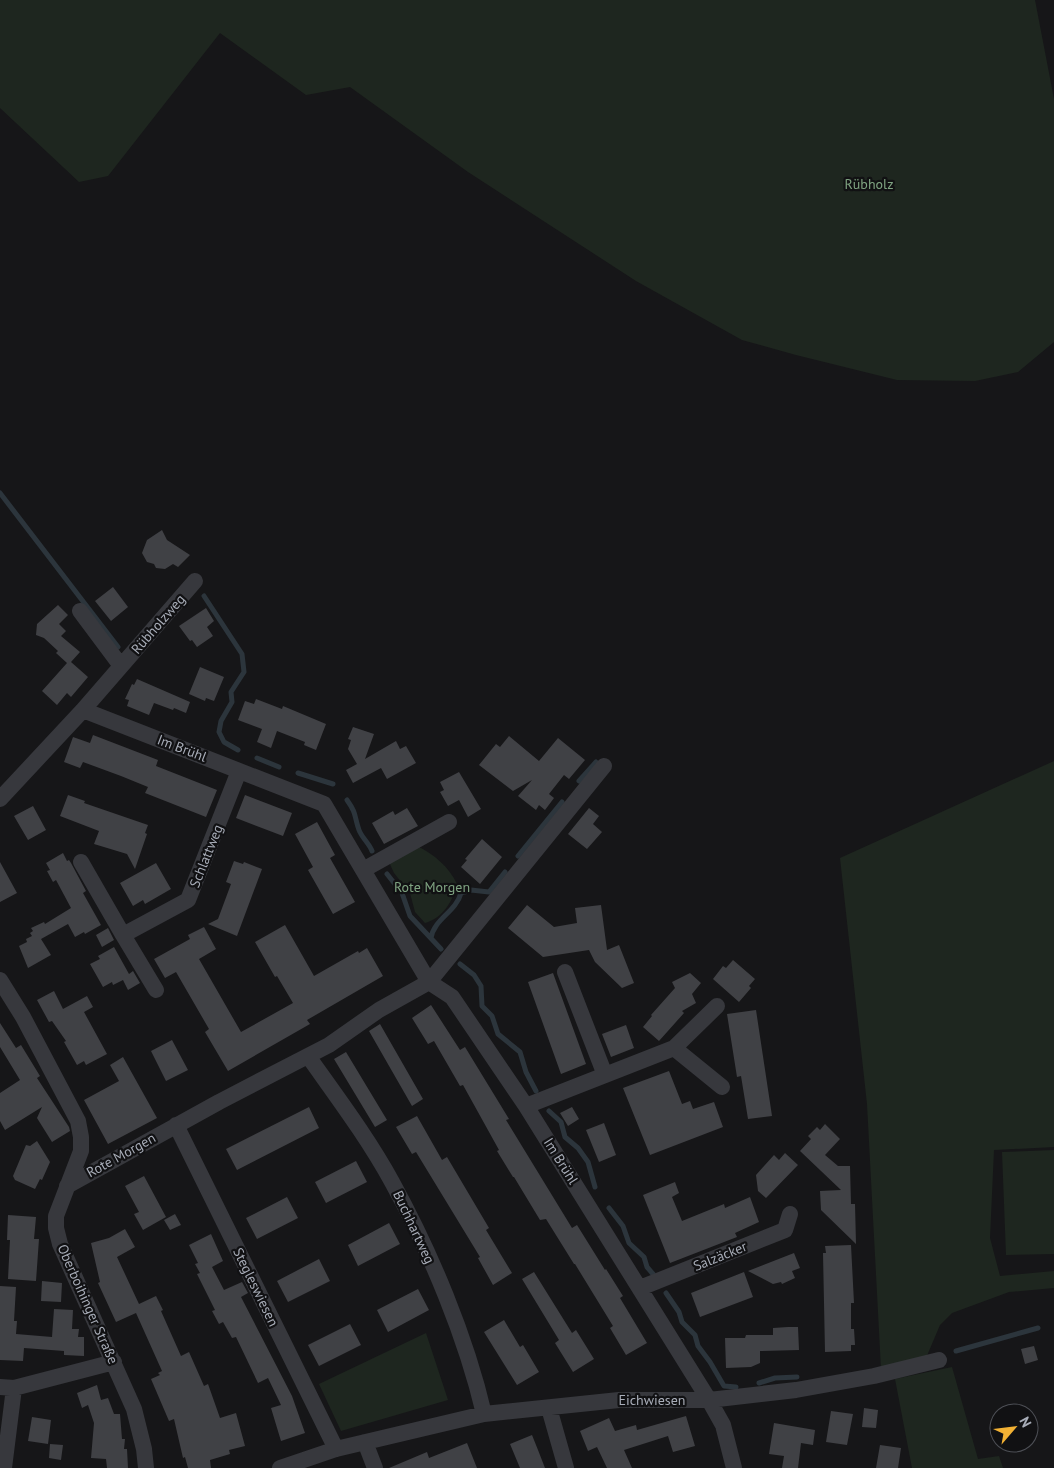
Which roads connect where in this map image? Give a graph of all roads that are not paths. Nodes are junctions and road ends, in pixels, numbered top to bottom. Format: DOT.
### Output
graph roads {
  1 [pos="195,581"];
  2 [pos="80,611"];
  3 [pos="120,666"];
  4 [pos="83,710"];
  5 [pos="604,766"];
  6 [pos="240,771"];
  7 [pos="0,799"];
  8 [pos="450,822"];
  9 [pos="80,862"];
  10 [pos="363,870"];
  11 [pos="124,935"];
  12 [pos="565,972"];
  13 [pos="0,980"];
  14 [pos="429,982"];
  15 [pos="156,990"];
  16 [pos="717,1006"];
  17 [pos="674,1048"];
  18 [pos="308,1056"];
  19 [pos="605,1075"];
  20 [pos="722,1087"];
  21 [pos="526,1106"];
  22 [pos="176,1124"];
  23 [pos="67,1186"];
  24 [pos="790,1214"];
  25 [pos="640,1288"];
  26 [pos="939,1360"];
  27 [pos="114,1362"];
  28 [pos="7,1387"];
  29 [pos="709,1400"];
  30 [pos="550,1408"];
  31 [pos="484,1414"];
  32 [pos="365,1442"];
  33 [pos="336,1449"];
  34 [pos="4,1468"];
  35 [pos="146,1468"];
  36 [pos="282,1468"];
  37 [pos="375,1468"];
  38 [pos="566,1468"];
  39 [pos="734,1468"];
  1 -- 3 [label="street, Rübholzweg"];
  2 -- 3 [label="street, Rübholzweg"];
  3 -- 4 [label="street, Rübholzweg"];
  4 -- 6 [label="street, Im Brühl"];
  4 -- 7 [label="street"];
  5 -- 14 [label="street, Rote Morgen"];
  6 -- 10 [label="street, Im Brühl"];
  6 -- 11 [label="street, Schlattweg"];
  8 -- 10 [label="street"];
  9 -- 11 [label="street"];
  10 -- 14 [label="street, Im Brühl"];
  11 -- 15 [label="street"];
  12 -- 19 [label="street"];
  13 -- 23 [label="street, Oberboihinger Straße"];
  14 -- 18 [label="street, Rote Morgen"];
  14 -- 21 [label="street, Im Brühl"];
  16 -- 17 [label="street"];
  17 -- 19 [label="street"];
  17 -- 20 [label="street"];
  18 -- 22 [label="street, Rote Morgen"];
  18 -- 31 [label="street, Buchhartweg"];
  19 -- 21 [label="street"];
  21 -- 25 [label="street, Im Brühl"];
  22 -- 23 [label="street, Rote Morgen"];
  22 -- 33 [label="street, Stegleswiesen"];
  23 -- 27 [label="street, Oberboihinger Straße"];
  24 -- 25 [label="street, Salzäcker"];
  25 -- 29 [label="street, Im Brühl"];
  26 -- 29 [label="street, Eichwiesen"];
  27 -- 28 [label="street"];
  27 -- 35 [label="street, Oberboihinger Straße"];
  28 -- 34 [label="street"];
  29 -- 30 [label="street, Eichwiesen"];
  29 -- 39 [label="street, Im Brühl"];
  30 -- 31 [label="street, Eichwiesen"];
  30 -- 38 [label="street"];
  31 -- 32 [label="street, Eichwiesen"];
  32 -- 33 [label="street, Eichwiesen"];
  32 -- 37 [label="street"];
  33 -- 36 [label="street, Eichwiesen"];
}
